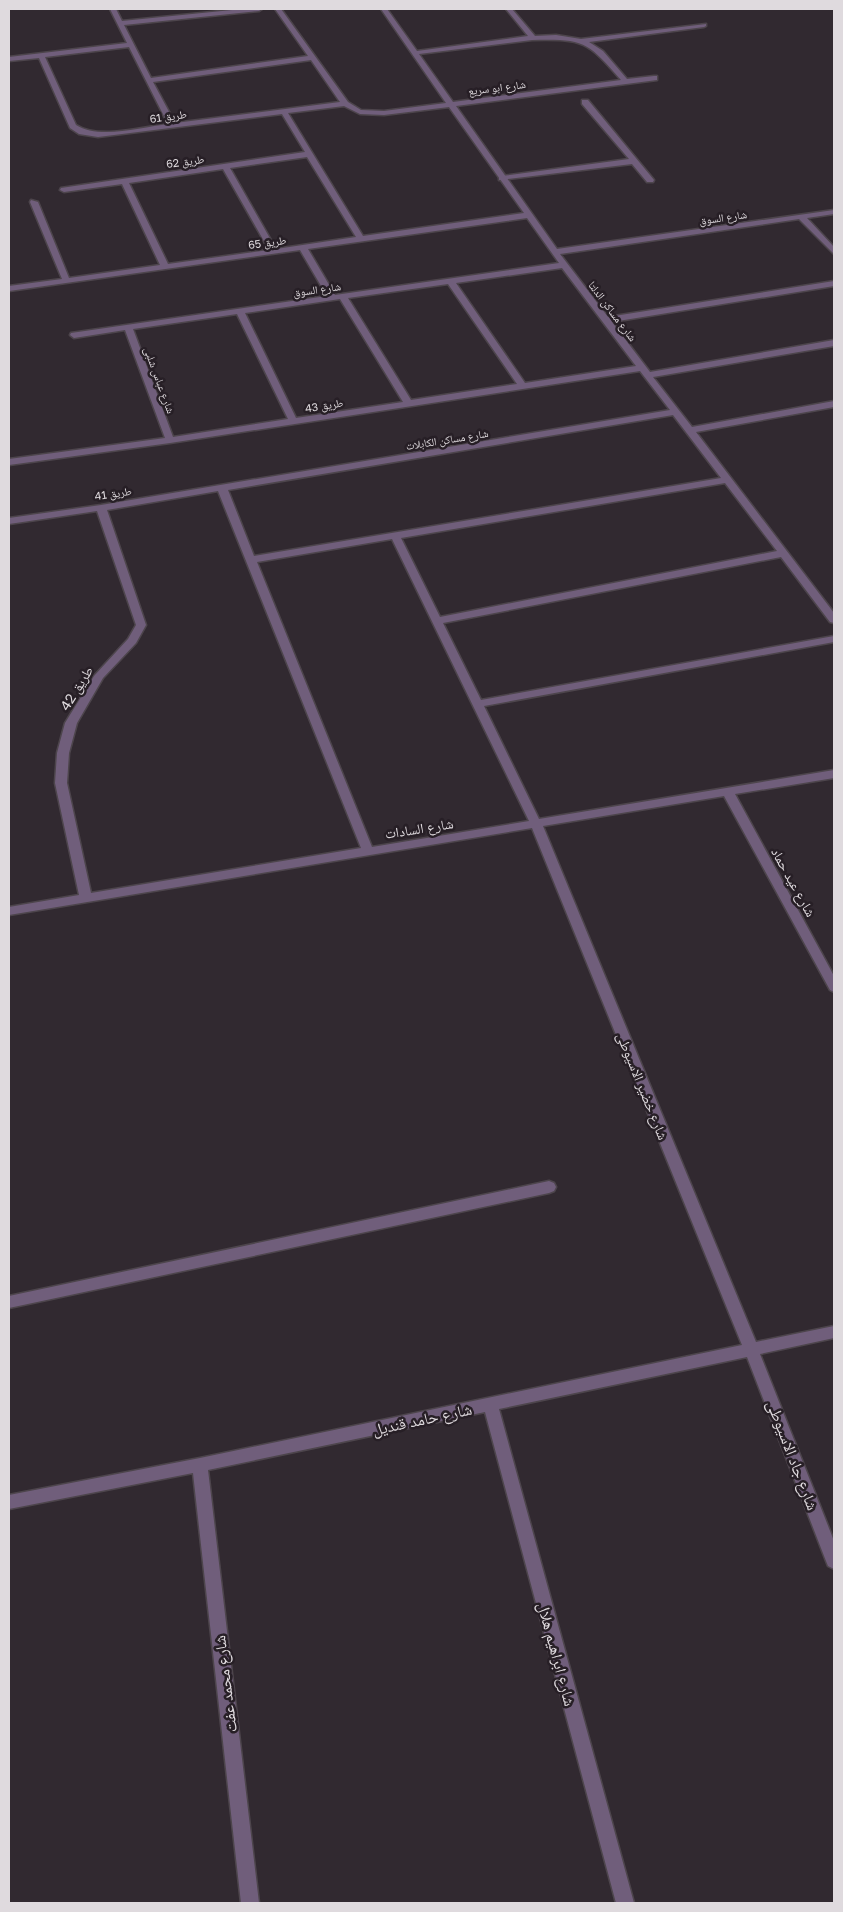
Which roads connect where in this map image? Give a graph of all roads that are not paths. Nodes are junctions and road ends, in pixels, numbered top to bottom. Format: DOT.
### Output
graph roads {
  1 [pos="113,9"];
  2 [pos="259,9"];
  3 [pos="278,9"];
  4 [pos="384,9"];
  5 [pos="509,9"];
  6 [pos="120,23"];
  7 [pos="704,25"];
  8 [pos="533,38"];
  9 [pos="582,41"];
  10 [pos="131,45"];
  11 [pos="414,53"];
  12 [pos="41,55"];
  13 [pos="312,58"];
  14 [pos="9,59"];
  15 [pos="654,78"];
  16 [pos="149,80"];
  17 [pos="625,81"];
  18 [pos="586,102"];
  19 [pos="344,104"];
  20 [pos="450,104"];
  21 [pos="284,112"];
  22 [pos="173,127"];
  23 [pos="310,154"];
  24 [pos="635,161"];
  25 [pos="225,166"];
  26 [pos="502,178"];
  27 [pos="650,180"];
  28 [pos="124,181"];
  29 [pos="64,190"];
  30 [pos="34,202"];
  31 [pos="834,212"];
  32 [pos="529,215"];
  33 [pos="801,217"];
  34 [pos="361,240"];
  35 [pos="303,248"];
  36 [pos="274,252"];
  37 [pos="556,252"];
  38 [pos="834,252"];
  39 [pos="564,265"];
  40 [pos="165,268"];
  41 [pos="450,281"];
  42 [pos="67,282"];
  43 [pos="834,282"];
  44 [pos="9,289"];
  45 [pos="343,296"];
  46 [pos="332,298"];
  47 [pos="240,311"];
  48 [pos="606,320"];
  49 [pos="128,328"];
  50 [pos="74,335"];
  51 [pos="834,343"];
  52 [pos="645,371"];
  53 [pos="523,386"];
  54 [pos="409,404"];
  55 [pos="834,404"];
  56 [pos="676,412"];
  57 [pos="293,421"];
  58 [pos="690,430"];
  59 [pos="170,440"];
  60 [pos="9,462"];
  61 [pos="728,480"];
  62 [pos="222,488"];
  63 [pos="101,508"];
  64 [pos="9,521"];
  65 [pos="395,536"];
  66 [pos="784,553"];
  67 [pos="250,560"];
  68 [pos="834,620"];
  69 [pos="436,621"];
  70 [pos="834,639"];
  71 [pos="476,704"];
  72 [pos="834,774"];
  73 [pos="728,792"];
  74 [pos="536,824"];
  75 [pos="368,852"];
  76 [pos="86,898"];
  77 [pos="9,911"];
  78 [pos="834,987"];
  79 [pos="549,1187"];
  80 [pos="9,1302"];
  81 [pos="834,1332"];
  82 [pos="751,1349"];
  83 [pos="490,1404"];
  84 [pos="200,1465"];
  85 [pos="9,1502"];
  86 [pos="834,1561"];
  87 [pos="250,1903"];
  88 [pos="625,1903"];
  1 -- 6 [label="street"];
  2 -- 6 [label="street"];
  3 -- 13 [label="street"];
  4 -- 11 [label="street, شارع مساكن الدلتا"];
  5 -- 8 [label="street"];
  6 -- 10 [label="street"];
  7 -- 9 [label="street"];
  8 -- 9 [label="street"];
  8 -- 11 [label="street"];
  9 -- 17 [label="street"];
  10 -- 12 [label="street"];
  10 -- 16 [label="street"];
  11 -- 20 [label="street, شارع مساكن الدلتا"];
  12 -- 14 [label="street"];
  12 -- 22 [label="street, طريق 61"];
  13 -- 16 [label="street"];
  13 -- 19 [label="street"];
  15 -- 17 [label="street, شارع ابو سريع"];
  16 -- 22 [label="street"];
  17 -- 20 [label="street, شارع ابو سريع"];
  18 -- 24 [label="street"];
  19 -- 20 [label="street, شارع ابو سريع"];
  19 -- 21 [label="street, طريق 61"];
  20 -- 26 [label="street, شارع مساكن الدلتا"];
  21 -- 22 [label="street, طريق 61"];
  21 -- 23 [label="street"];
  23 -- 25 [label="street, طريق 62"];
  23 -- 34 [label="street"];
  24 -- 26 [label="street"];
  24 -- 27 [label="street"];
  25 -- 28 [label="street, طريق 62"];
  25 -- 36 [label="street"];
  26 -- 32 [label="street, شارع مساكن الدلتا"];
  28 -- 29 [label="street, طريق 62"];
  28 -- 40 [label="street"];
  30 -- 42 [label="street"];
  31 -- 33 [label="street, شارع السوق"];
  32 -- 34 [label="street, طريق 65"];
  32 -- 37 [label="street, شارع مساكن الدلتا"];
  33 -- 37 [label="street, شارع السوق"];
  33 -- 38 [label="street"];
  34 -- 35 [label="street, طريق 65"];
  35 -- 36 [label="street, طريق 65"];
  35 -- 46 [label="street"];
  36 -- 40 [label="street, طريق 65"];
  37 -- 39 [label="street, شارع مساكن الدلتا"];
  39 -- 41 [label="street, شارع السوق"];
  39 -- 48 [label="street, شارع مساكن الدلتا"];
  40 -- 42 [label="street, طريق 65"];
  41 -- 45 [label="street, شارع السوق"];
  41 -- 53 [label="street"];
  42 -- 44 [label="street, طريق 65"];
  43 -- 48 [label="street"];
  45 -- 46 [label="street, شارع السوق"];
  45 -- 54 [label="street"];
  46 -- 47 [label="street, شارع السوق"];
  47 -- 49 [label="street, شارع السوق"];
  47 -- 57 [label="street"];
  48 -- 52 [label="street, شارع مساكن الدلتا"];
  49 -- 50 [label="street, شارع السوق"];
  49 -- 59 [label="street, شارع عباس شلبى"];
  51 -- 52 [label="street, طريق 43"];
  52 -- 53 [label="street, طريق 43"];
  52 -- 56 [label="street, شارع مساكن الدلتا"];
  53 -- 54 [label="street, طريق 43"];
  54 -- 57 [label="street, طريق 43"];
  55 -- 58 [label="street"];
  56 -- 58 [label="street, شارع مساكن الدلتا"];
  56 -- 62 [label="street, شارع مساكن الكابلات"];
  57 -- 59 [label="street, طريق 43"];
  58 -- 61 [label="street, شارع مساكن الدلتا"];
  59 -- 60 [label="street, طريق 43"];
  61 -- 65 [label="street"];
  61 -- 66 [label="street, شارع مساكن الدلتا"];
  62 -- 63 [label="street, طريق 41"];
  62 -- 67 [label="street"];
  63 -- 64 [label="street, طريق 41"];
  63 -- 76 [label="street, طريق 42"];
  65 -- 67 [label="street"];
  65 -- 69 [label="street, شارع خضير الاسيوطى"];
  66 -- 68 [label="street, شارع مساكن الدلتا"];
  66 -- 69 [label="street"];
  67 -- 75 [label="street"];
  69 -- 71 [label="street, شارع خضير الاسيوطى"];
  70 -- 71 [label="street"];
  71 -- 74 [label="street, شارع خضير الاسيوطى"];
  72 -- 73 [label="street, شارع السادات"];
  73 -- 74 [label="street, شارع السادات"];
  73 -- 78 [label="street, شارع عيد حماد"];
  74 -- 75 [label="street, شارع السادات"];
  74 -- 82 [label="street, شارع خضير الاسيوطى"];
  75 -- 76 [label="street, شارع السادات"];
  76 -- 77 [label="street, شارع السادات"];
  79 -- 80 [label="street"];
  81 -- 82 [label="street, شارع حامد قنديل"];
  82 -- 83 [label="street, شارع حامد قنديل"];
  82 -- 86 [label="street, شارع جاد الاسيوطى"];
  83 -- 84 [label="street, شارع حامد قنديل"];
  83 -- 88 [label="street, شارع ابراهيم هلال"];
  84 -- 85 [label="street, شارع حامد قنديل"];
  84 -- 87 [label="street, شارع محمد عفت"];
}
